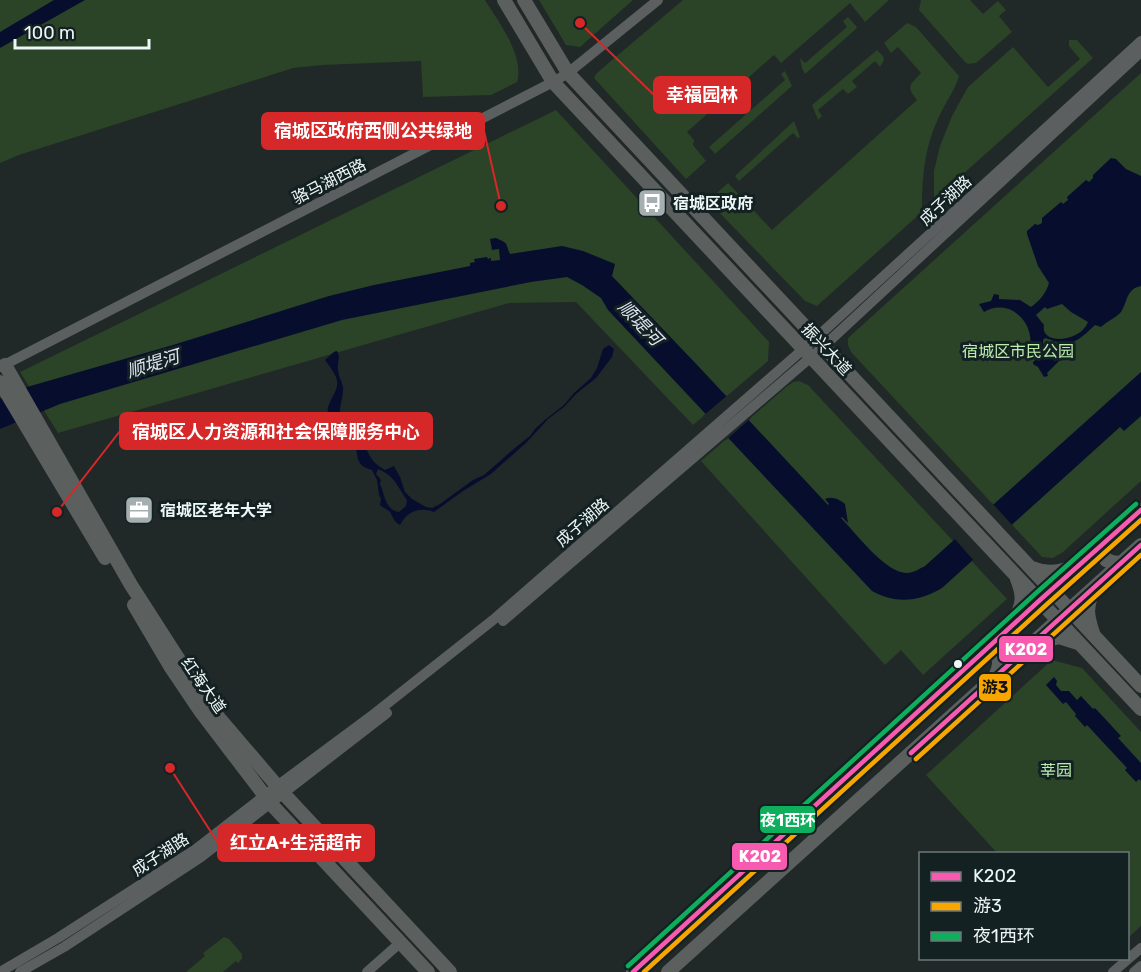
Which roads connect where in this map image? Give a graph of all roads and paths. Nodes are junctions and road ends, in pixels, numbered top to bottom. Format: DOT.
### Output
graph roads {
  1 [pos="504,0"];
  2 [pos="524,0"];
  3 [pos="658,0"];
  4 [pos="1141,40"];
  5 [pos="1141,52"];
  6 [pos="568,73"];
  7 [pos="553,82"];
  8 [pos="820,342"];
  9 [pos="808,353"];
  10 [pos="2,366"];
  11 [pos="6,384"];
  12 [pos="42,440"];
  13 [pos="1141,510"];
  14 [pos="1102,545"];
  15 [pos="1141,545"];
  16 [pos="1017,553"];
  17 [pos="1123,562"];
  18 [pos="1082,563"];
  19 [pos="1009,568"];
  20 [pos="1031,568"];
  21 [pos="1095,587"];
  22 [pos="1052,589"];
  23 [pos="1040,600"];
  24 [pos="1070,610"];
  25 [pos="1059,620"];
  26 [pos="1012,625"];
  27 [pos="1094,635"];
  28 [pos="1031,645"];
  29 [pos="1082,645"];
  30 [pos="1112,654"];
  31 [pos="975,659"];
  32 [pos="1100,664"];
  33 [pos="994,679"];
  34 [pos="1141,686"];
  35 [pos="1141,709"];
  36 [pos="280,790"];
  37 [pos="268,799"];
  38 [pos="401,942"];
  39 [pos="1141,948"];
  40 [pos="1129,958"];
  41 [pos="1127,960"];
  42 [pos="32,965"];
  43 [pos="1141,966"];
  44 [pos="0,972"];
  45 [pos="20,972"];
  46 [pos="367,972"];
  47 [pos="428,972"];
  48 [pos="450,972"];
  49 [pos="633,972"];
  50 [pos="668,972"];
  51 [pos="1113,972"];
  52 [pos="1134,972"];
  1 -- 7 [label="main road, 振兴大道"];
  2 -- 6 [label="main road, 振兴大道"];
  3 -- 6 [label="street, 骆马湖西路"];
  4 -- 8 [label="street, 成子湖路"];
  5 -- 8 [label="street, 成子湖路"];
  6 -- 7 [label="street, 骆马湖西路"];
  6 -- 8 [label="main road, 振兴大道"];
  7 -- 9 [label="main road, 振兴大道"];
  7 -- 10 [label="street, 骆马湖西路"];
  8 -- 9 [label="street, 成子湖路"];
  8 -- 16 [label="main road, 振兴大道"];
  9 -- 19 [label="main road, 振兴大道"];
  9 -- 36 [label="street, 成子湖路"];
  10 -- 11 [label="main road"];
  11 -- 12 [label="main road"];
  12 -- 36 [label="main road, 红海大道"];
  12 -- 37 [label="main road, 红海大道"];
  13 -- 14 [label="main road"];
  14 -- 17 [label="main road"];
  14 -- 18 [label="main road"];
  15 -- 17 [label="main road"];
  16 -- 19 [label="main road"];
  16 -- 20 [label="main road, 振兴大道"];
  17 -- 21 [label="main road"];
  18 -- 20 [label="main road"];
  18 -- 22 [label="main road"];
  19 -- 23 [label="main road, 振兴大道"];
  19 -- 26 [label="main road"];
  20 -- 22 [label="main road, 振兴大道"];
  21 -- 24 [label="main road"];
  21 -- 27 [label="main road"];
  22 -- 23 [label="main road"];
  22 -- 24 [label="main road, 振兴大道"];
  23 -- 25 [label="main road, 振兴大道"];
  23 -- 26 [label="main road"];
  24 -- 25 [label="main road"];
  24 -- 27 [label="main road, 振兴大道"];
  25 -- 28 [label="main road"];
  25 -- 29 [label="main road, 振兴大道"];
  26 -- 31 [label="main road"];
  27 -- 30 [label="main road, 振兴大道"];
  28 -- 29 [label="main road"];
  28 -- 33 [label="main road"];
  29 -- 32 [label="main road, 振兴大道"];
  30 -- 32 [label="main road"];
  30 -- 34 [label="main road, 振兴大道"];
  31 -- 33 [label="main road"];
  31 -- 49 [label="main road"];
  32 -- 35 [label="main road, 振兴大道"];
  33 -- 50 [label="main road"];
  36 -- 37 [label="street, 成子湖路"];
  36 -- 48 [label="main road, 红海大道"];
  37 -- 38 [label="main road, 红海大道"];
  37 -- 42 [label="street, 成子湖路"];
  38 -- 46 [label="street"];
  38 -- 47 [label="main road, 红海大道"];
  39 -- 40 [label="street"];
  41 -- 51 [label="street"];
  42 -- 44 [label="street, 成子湖路"];
  42 -- 45 [label="street, 成子湖路"];
  43 -- 52 [label="street"];
}
